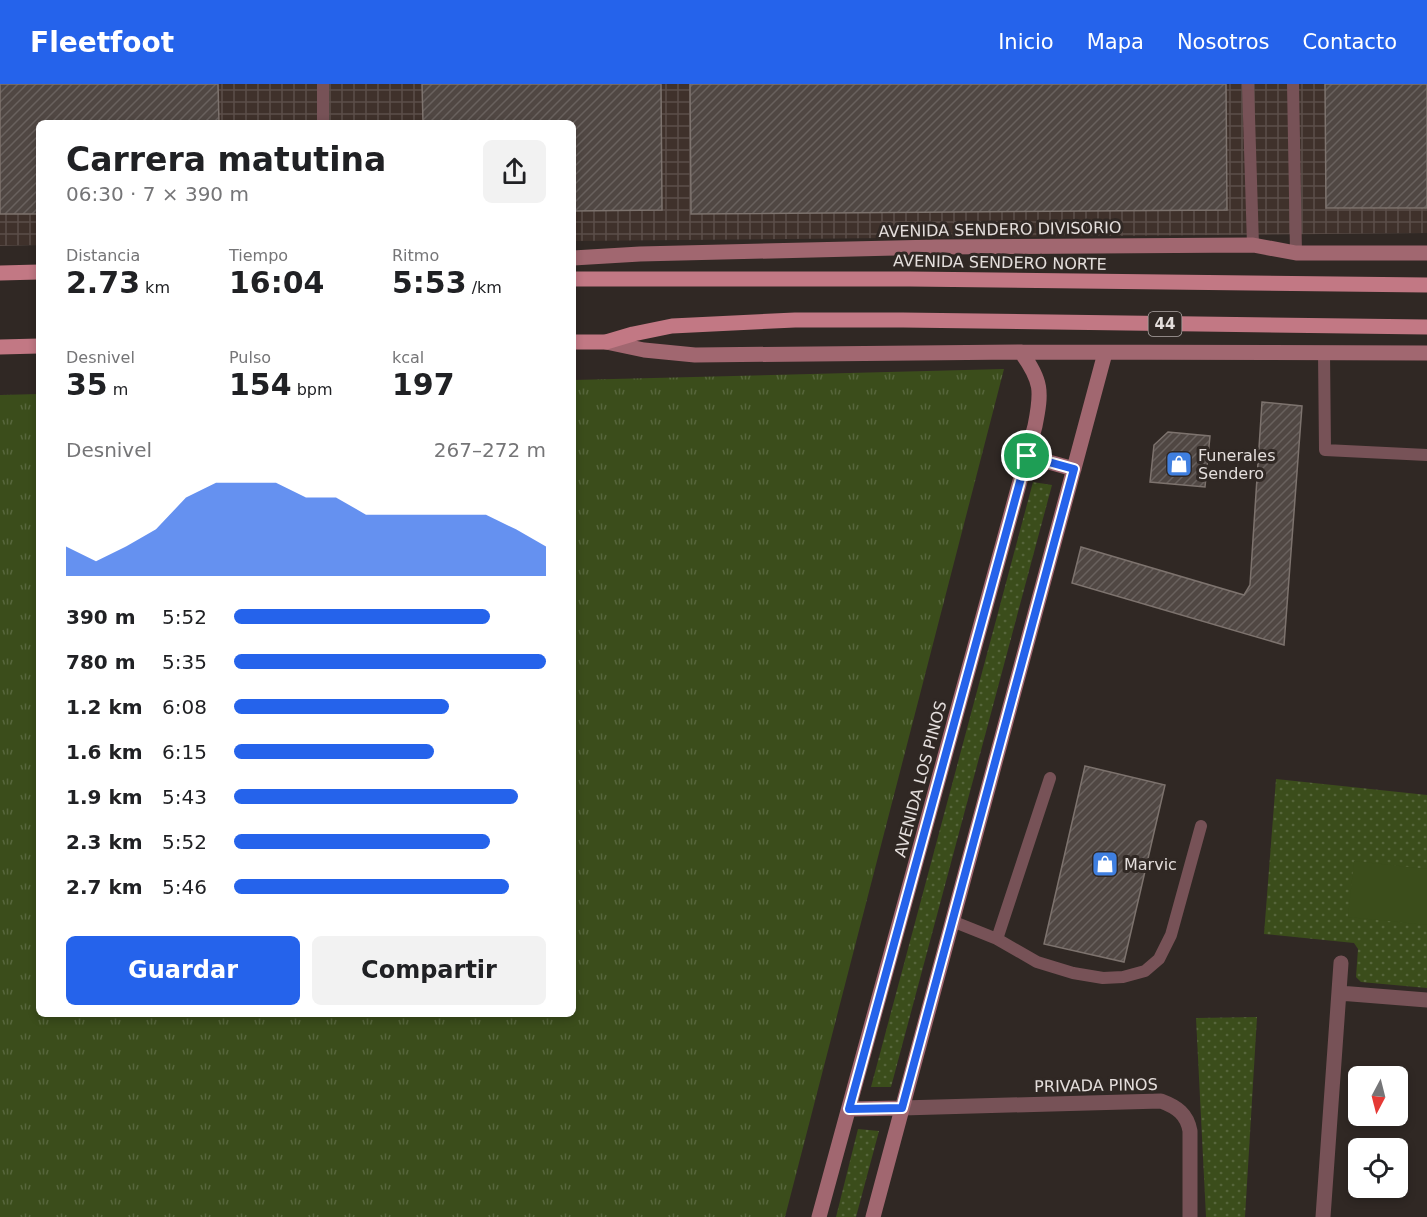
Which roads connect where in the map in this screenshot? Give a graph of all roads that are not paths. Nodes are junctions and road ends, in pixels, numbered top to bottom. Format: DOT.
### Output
graph roads {
  1 [pos="323,84"];
  2 [pos="1248,84"];
  3 [pos="1293,84"];
  4 [pos="323,120"];
  5 [pos="1253,246"];
  6 [pos="1296,253"];
  7 [pos="1427,253"];
  8 [pos="576,258"];
  9 [pos="36,272"];
  10 [pos="0,273"];
  11 [pos="576,279"];
  12 [pos="1427,285"];
  13 [pos="1427,327"];
  14 [pos="576,342"];
  15 [pos="606,342"];
  16 [pos="36,346"];
  17 [pos="0,347"];
  18 [pos="1021,352"];
  19 [pos="1105,353"];
  20 [pos="1324,353"];
  21 [pos="1427,353"];
  22 [pos="1427,455"];
  23 [pos="1027,456"];
  24 [pos="1074,469"];
  25 [pos="1050,778"];
  26 [pos="1201,826"];
  27 [pos="952,921"];
  28 [pos="997,939"];
  29 [pos="1341,963"];
  30 [pos="1339,993"];
  31 [pos="1427,1000"];
  32 [pos="902,1108"];
  33 [pos="849,1109"];
  34 [pos="819,1217"];
  35 [pos="873,1217"];
  36 [pos="1190,1217"];
  37 [pos="1323,1217"];
  1 -- 4 [label="lane"];
  2 -- 5 [label="lane"];
  3 -- 6 [label="lane"];
  5 -- 6 [label="street, AVENIDA SENDERO DIVISORIO"];
  5 -- 8 [label="street, AVENIDA SENDERO DIVISORIO"];
  6 -- 7 [label="street, AVENIDA SENDERO DIVISORIO"];
  9 -- 10 [label="main road"];
  11 -- 12 [label="main road, AVENIDA SENDERO NORTE"];
  13 -- 15 [label="main road, 44"];
  14 -- 15 [label="main road, 44"];
  15 -- 18 [label="street"];
  16 -- 17 [label="main road"];
  18 -- 19 [label="street"];
  18 -- 23 [label="street, AVENIDA LOS PINOS"];
  19 -- 20 [label="street"];
  19 -- 24 [label="street"];
  20 -- 21 [label="street"];
  20 -- 22 [label="lane"];
  23 -- 24 [label="street"];
  23 -- 33 [label="street, AVENIDA LOS PINOS"];
  24 -- 27 [label="street"];
  25 -- 28 [label="lane"];
  26 -- 28 [label="lane"];
  27 -- 28 [label="lane"];
  27 -- 32 [label="street"];
  29 -- 30 [label="street"];
  30 -- 31 [label="street"];
  30 -- 37 [label="street"];
  32 -- 33 [label="street"];
  32 -- 35 [label="street"];
  32 -- 36 [label="street, PRIVADA PINOS"];
  33 -- 34 [label="street, AVENIDA LOS PINOS"];
}
